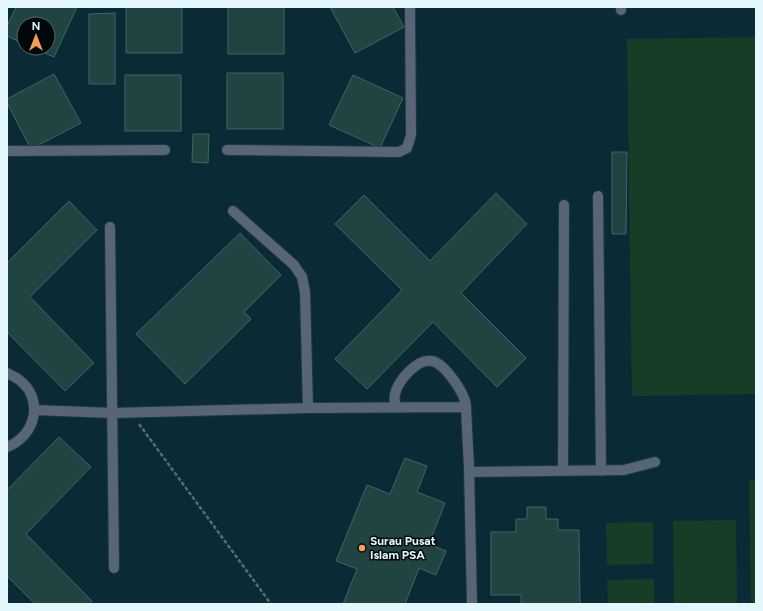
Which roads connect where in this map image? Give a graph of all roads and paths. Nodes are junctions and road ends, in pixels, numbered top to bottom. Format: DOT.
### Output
graph roads {
  1 [pos="410,7"];
  2 [pos="165,150"];
  3 [pos="226,150"];
  4 [pos="7,151"];
  5 [pos="598,196"];
  6 [pos="564,205"];
  7 [pos="233,211"];
  8 [pos="110,227"];
  9 [pos="7,373"];
  10 [pos="395,406"];
  11 [pos="466,406"];
  12 [pos="308,408"];
  13 [pos="34,410"];
  14 [pos="131,412"];
  15 [pos="112,413"];
  16 [pos="7,447"];
  17 [pos="655,462"];
  18 [pos="563,471"];
  19 [pos="602,471"];
  20 [pos="470,472"];
  21 [pos="114,568"];
  22 [pos="271,604"];
  23 [pos="472,604"];
  1 -- 3 [label="lane"];
  2 -- 4 [label="lane"];
  5 -- 19 [label="lane"];
  6 -- 18 [label="lane"];
  7 -- 12 [label="lane"];
  8 -- 15 [label="lane"];
  9 -- 13 [label="lane"];
  10 -- 11 [label="lane"];
  10 -- 11 [label="lane"];
  10 -- 12 [label="lane"];
  11 -- 20 [label="lane"];
  12 -- 14 [label="lane"];
  13 -- 15 [label="lane"];
  13 -- 16 [label="lane"];
  14 -- 15 [label="lane"];
  14 -- 22 [label="path"];
  15 -- 21 [label="lane"];
  17 -- 19 [label="lane"];
  18 -- 19 [label="lane"];
  18 -- 20 [label="lane"];
  20 -- 23 [label="lane"];
}
